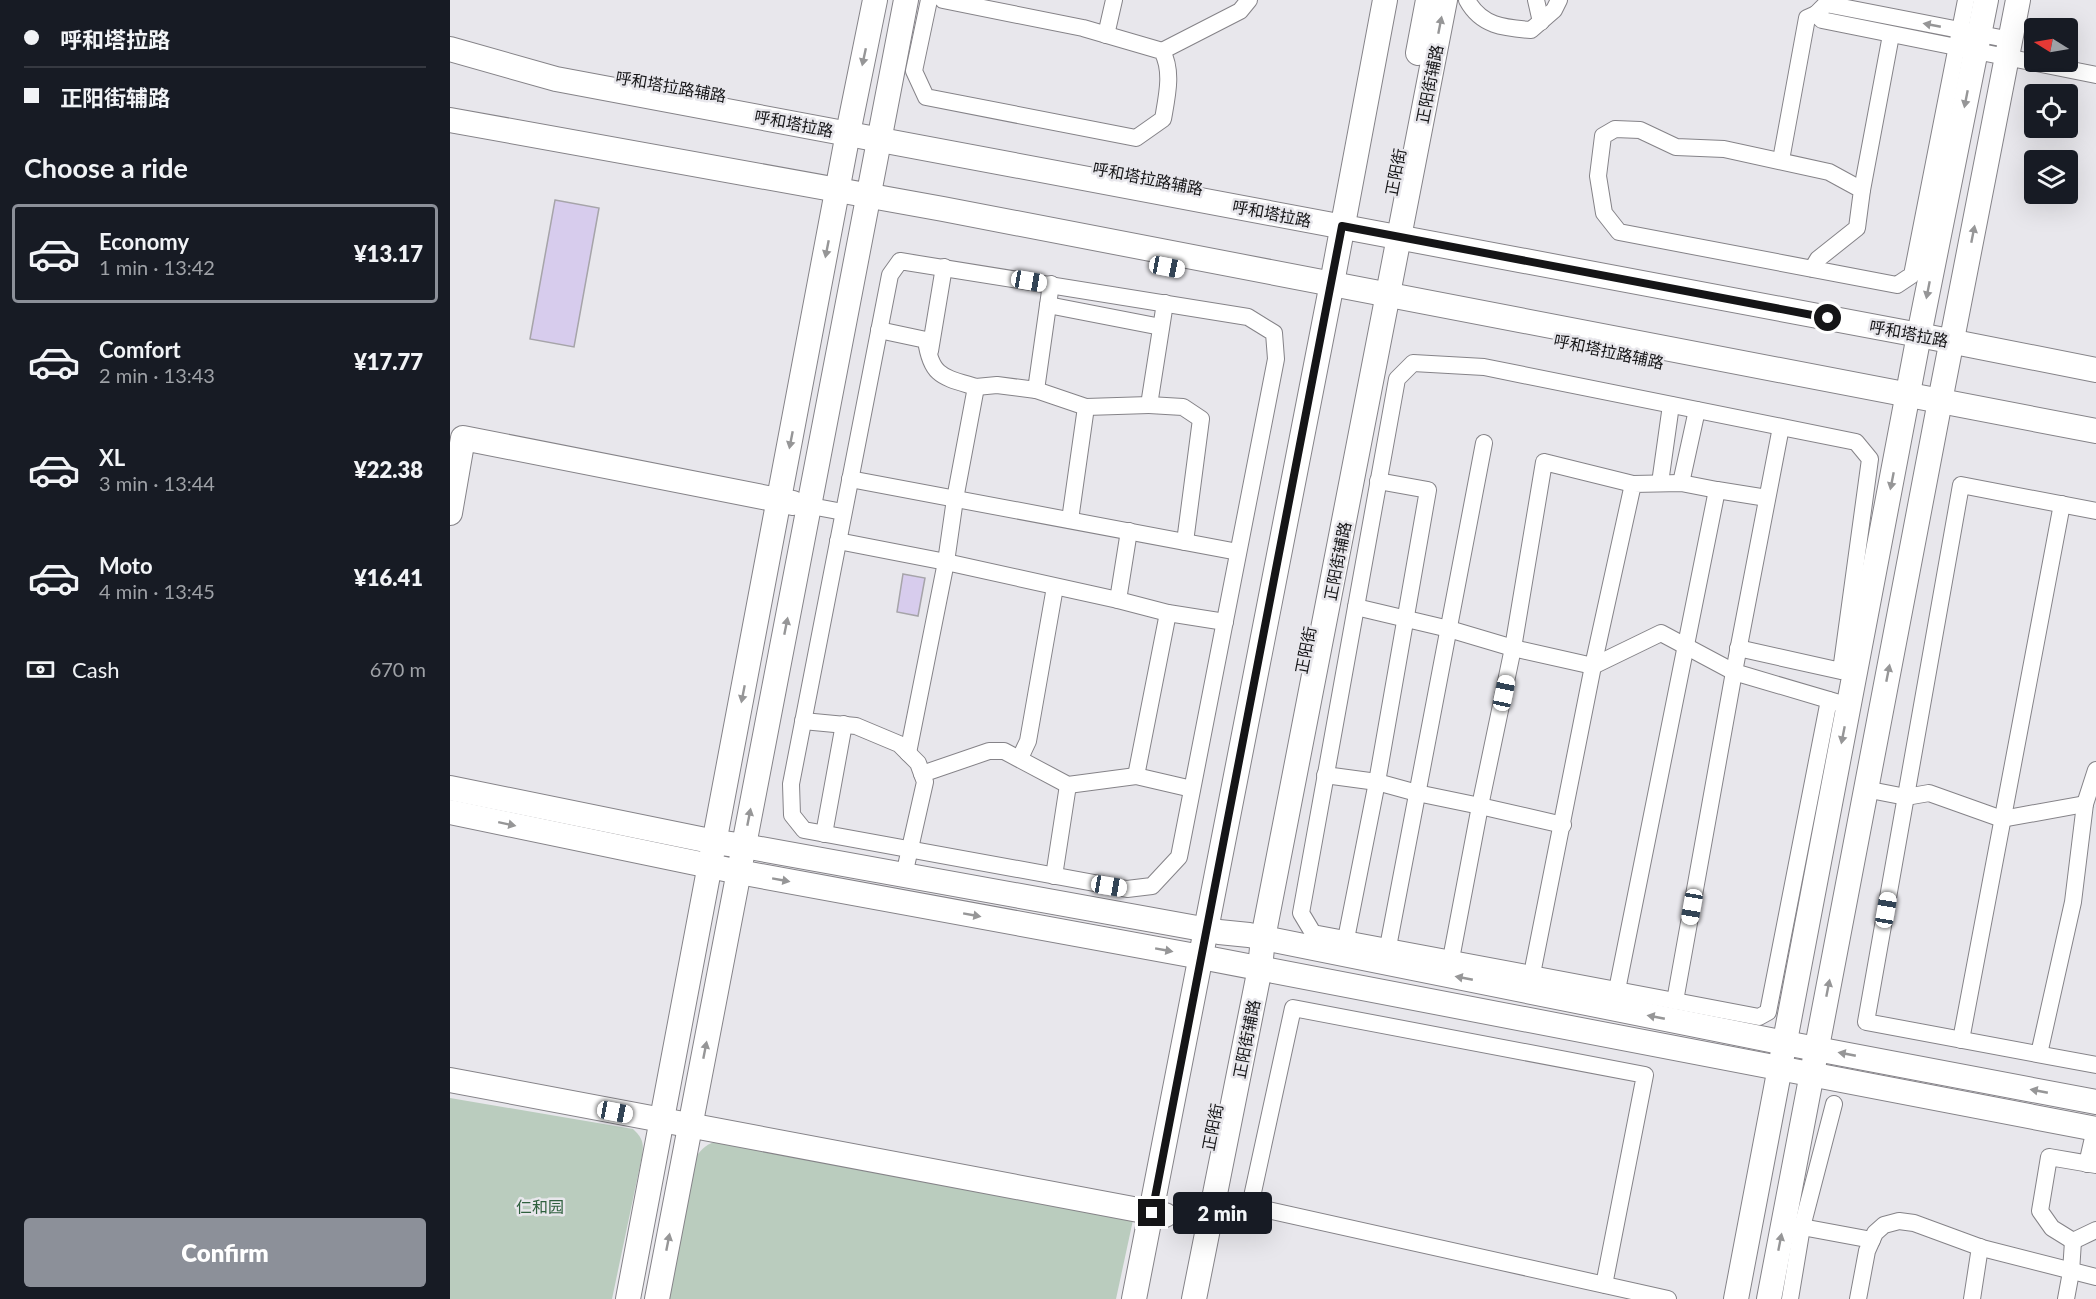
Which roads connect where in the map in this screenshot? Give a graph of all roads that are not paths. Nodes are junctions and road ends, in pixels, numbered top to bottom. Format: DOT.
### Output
graph roads {
  1 [pos="875,0"];
  2 [pos="906,0"];
  3 [pos="929,0"];
  4 [pos="943,0"];
  5 [pos="1114,0"];
  6 [pos="1249,0"];
  7 [pos="1385,0"];
  8 [pos="1398,0"];
  9 [pos="1428,0"];
  10 [pos="1445,0"];
  11 [pos="1467,0"];
  12 [pos="1536,0"];
  13 [pos="1559,0"];
  14 [pos="1966,0"];
  15 [pos="1986,0"];
  16 [pos="2018,0"];
  17 [pos="1000,5"];
  18 [pos="1816,14"];
  19 [pos="1541,22"];
  20 [pos="1891,34"];
  21 [pos="1106,35"];
  22 [pos="450,38"];
  23 [pos="1968,41"];
  24 [pos="450,49"];
  25 [pos="2009,49"];
  26 [pos="1162,51"];
  27 [pos="2096,75"];
  28 [pos="450,120"];
  29 [pos="850,126"];
  30 [pos="881,133"];
  31 [pos="450,136"];
  32 [pos="1781,160"];
  33 [pos="1862,190"];
  34 [pos="837,196"];
  35 [pos="868,203"];
  36 [pos="1349,221"];
  37 [pos="1393,230"];
  38 [pos="944,267"];
  39 [pos="1812,269"];
  40 [pos="1051,284"];
  41 [pos="1337,292"];
  42 [pos="1381,300"];
  43 [pos="1165,303"];
  44 [pos="1048,305"];
  45 [pos="1161,327"];
  46 [pos="1920,328"];
  47 [pos="879,330"];
  48 [pos="1953,334"];
  49 [pos="2096,356"];
  50 [pos="928,358"];
  51 [pos="2096,370"];
  52 [pos="976,387"];
  53 [pos="1036,390"];
  54 [pos="1907,400"];
  55 [pos="1149,405"];
  56 [pos="1671,405"];
  57 [pos="1086,406"];
  58 [pos="1939,407"];
  59 [pos="1697,410"];
  60 [pos="1781,427"];
  61 [pos="2096,431"];
  62 [pos="1484,443"];
  63 [pos="2096,444"];
  64 [pos="850,478"];
  65 [pos="1378,481"];
  66 [pos="1660,483"];
  67 [pos="1681,483"];
  68 [pos="1633,484"];
  69 [pos="1717,490"];
  70 [pos="1767,498"];
  71 [pos="955,499"];
  72 [pos="795,503"];
  73 [pos="2062,504"];
  74 [pos="2096,511"];
  75 [pos="843,512"];
  76 [pos="450,513"];
  77 [pos="1070,520"];
  78 [pos="1130,531"];
  79 [pos="838,541"];
  80 [pos="1185,542"];
  81 [pos="1238,552"];
  82 [pos="946,562"];
  83 [pos="1055,587"];
  84 [pos="1118,600"];
  85 [pos="1356,607"];
  86 [pos="1168,613"];
  87 [pos="1405,619"];
  88 [pos="1225,622"];
  89 [pos="1449,629"];
  90 [pos="1686,646"];
  91 [pos="1513,648"];
  92 [pos="1738,648"];
  93 [pos="1593,666"];
  94 [pos="1734,672"];
  95 [pos="1847,673"];
  96 [pos="1839,703"];
  97 [pos="803,722"];
  98 [pos="844,724"];
  99 [pos="908,753"];
  100 [pos="1020,758"];
  101 [pos="2096,770"];
  102 [pos="922,774"];
  103 [pos="1325,775"];
  104 [pos="1136,776"];
  105 [pos="1377,782"];
  106 [pos="1068,785"];
  107 [pos="450,788"];
  108 [pos="1192,789"];
  109 [pos="1865,789"];
  110 [pos="1417,794"];
  111 [pos="1906,797"];
  112 [pos="2085,804"];
  113 [pos="1480,806"];
  114 [pos="450,812"];
  115 [pos="2002,819"];
  116 [pos="1563,825"];
  117 [pos="824,834"];
  118 [pos="715,842"];
  119 [pos="744,846"];
  120 [pos="909,850"];
  121 [pos="710,866"];
  122 [pos="739,872"];
  123 [pos="904,874"];
  124 [pos="1054,876"];
  125 [pos="1213,931"];
  126 [pos="1256,937"];
  127 [pos="1346,939"];
  128 [pos="1388,947"];
  129 [pos="1208,958"];
  130 [pos="1451,959"];
  131 [pos="1252,966"];
  132 [pos="1532,974"];
  133 [pos="1617,990"];
  134 [pos="1675,1001"];
  135 [pos="1961,1040"];
  136 [pos="1785,1043"];
  137 [pos="1816,1049"];
  138 [pos="2039,1054"];
  139 [pos="2096,1065"];
  140 [pos="1780,1067"];
  141 [pos="1811,1074"];
  142 [pos="450,1080"];
  143 [pos="2096,1102"];
  144 [pos="1834,1104"];
  145 [pos="662,1120"];
  146 [pos="690,1125"];
  147 [pos="2096,1129"];
  148 [pos="2092,1164"];
  149 [pos="1158,1214"];
  150 [pos="1802,1227"];
  151 [pos="2096,1230"];
  152 [pos="1872,1240"];
  153 [pos="2073,1241"];
  154 [pos="1980,1247"];
  155 [pos="2071,1272"];
  156 [pos="2096,1277"];
  157 [pos="1604,1285"];
  158 [pos="628,1299"];
  159 [pos="657,1299"];
  160 [pos="1134,1299"];
  161 [pos="1148,1299"];
  162 [pos="1178,1299"];
  163 [pos="1194,1299"];
  164 [pos="1668,1299"];
  165 [pos="1736,1299"];
  166 [pos="1769,1299"];
  167 [pos="1790,1299"];
  168 [pos="1858,1299"];
  169 [pos="1972,1299"];
  170 [pos="2066,1299"];
  1 -- 29 [label="street, one-way"];
  2 -- 30 [label="street"];
  3 -- 26 [label="street"];
  4 -- 17 [label="street"];
  5 -- 21 [label="street"];
  6 -- 26 [label="street"];
  7 -- 36 [label="street"];
  8 -- 36 [label="street"];
  9 -- 37 [label="street, 正阳街"];
  37 -- 10 [label="street, 正阳街辅路, one-way"];
  11 -- 19 [label="street"];
  12 -- 19 [label="street"];
  13 -- 19 [label="street"];
  14 -- 23 [label="street"];
  15 -- 23 [label="street"];
  16 -- 25 [label="street"];
  17 -- 21 [label="street"];
  18 -- 20 [label="street"];
  23 -- 18 [label="street, one-way"];
  18 -- 32 [label="street"];
  20 -- 23 [label="street"];
  20 -- 33 [label="street"];
  21 -- 26 [label="street"];
  22 -- 29 [label="street, 呼和塔拉路辅路"];
  23 -- 25 [label="street"];
  23 -- 39 [label="street"];
  23 -- 46 [label="street, one-way"];
  24 -- 29 [label="street, 呼和塔拉路"];
  25 -- 27 [label="street"];
  48 -- 25 [label="street, one-way"];
  28 -- 34 [label="street"];
  29 -- 30 [label="street, 呼和塔拉路"];
  29 -- 34 [label="street"];
  30 -- 35 [label="street"];
  30 -- 36 [label="street, 呼和塔拉路"];
  31 -- 34 [label="street"];
  32 -- 33 [label="street"];
  32 -- 39 [label="street"];
  33 -- 39 [label="street"];
  34 -- 35 [label="street"];
  34 -- 72 [label="street, one-way"];
  35 -- 41 [label="street"];
  35 -- 72 [label="street"];
  36 -- 37 [label="street, 呼和塔拉路"];
  36 -- 41 [label="street"];
  37 -- 42 [label="street, 正阳街"];
  37 -- 46 [label="street, 呼和塔拉路"];
  38 -- 40 [label="street"];
  38 -- 47 [label="street"];
  38 -- 50 [label="street"];
  40 -- 43 [label="street"];
  40 -- 44 [label="street"];
  41 -- 42 [label="street"];
  41 -- 125 [label="street"];
  42 -- 54 [label="street"];
  42 -- 126 [label="street, 正阳街"];
  43 -- 45 [label="street"];
  43 -- 81 [label="street"];
  44 -- 45 [label="street"];
  44 -- 53 [label="street"];
  45 -- 55 [label="street"];
  46 -- 48 [label="street, 呼和塔拉路"];
  46 -- 54 [label="street"];
  47 -- 50 [label="street"];
  47 -- 64 [label="street"];
  48 -- 49 [label="street"];
  48 -- 51 [label="street, 呼和塔拉路"];
  48 -- 58 [label="street"];
  50 -- 52 [label="street"];
  52 -- 53 [label="street"];
  52 -- 71 [label="street"];
  53 -- 57 [label="street"];
  54 -- 58 [label="street"];
  54 -- 95 [label="street, one-way"];
  55 -- 57 [label="street"];
  55 -- 80 [label="street"];
  56 -- 59 [label="street"];
  56 -- 65 [label="street"];
  56 -- 66 [label="street"];
  57 -- 77 [label="street"];
  58 -- 61 [label="street"];
  58 -- 63 [label="street"];
  109 -- 58 [label="street, one-way"];
  59 -- 60 [label="street"];
  59 -- 67 [label="street"];
  60 -- 70 [label="street"];
  60 -- 95 [label="street"];
  62 -- 89 [label="street"];
  64 -- 71 [label="street"];
  64 -- 75 [label="street"];
  65 -- 85 [label="street"];
  65 -- 87 [label="street"];
  66 -- 67 [label="street"];
  66 -- 68 [label="street"];
  67 -- 69 [label="street"];
  68 -- 91 [label="street"];
  68 -- 93 [label="street"];
  69 -- 70 [label="street"];
  69 -- 90 [label="street"];
  70 -- 92 [label="street"];
  71 -- 77 [label="street"];
  71 -- 82 [label="street"];
  72 -- 75 [label="street"];
  72 -- 76 [label="street"];
  72 -- 118 [label="street, one-way"];
  119 -- 72 [label="street, one-way"];
  73 -- 74 [label="street"];
  73 -- 111 [label="street"];
  73 -- 115 [label="street"];
  75 -- 79 [label="street"];
  77 -- 78 [label="street"];
  78 -- 80 [label="street"];
  78 -- 84 [label="street"];
  79 -- 82 [label="street"];
  79 -- 97 [label="street"];
  80 -- 81 [label="street"];
  81 -- 88 [label="street"];
  82 -- 83 [label="street"];
  82 -- 99 [label="street"];
  83 -- 84 [label="street"];
  83 -- 100 [label="street"];
  84 -- 86 [label="street"];
  85 -- 87 [label="street"];
  85 -- 103 [label="street"];
  86 -- 88 [label="street"];
  86 -- 104 [label="street"];
  87 -- 89 [label="street"];
  87 -- 105 [label="street"];
  88 -- 108 [label="street"];
  89 -- 91 [label="street"];
  89 -- 110 [label="street"];
  90 -- 93 [label="street"];
  90 -- 94 [label="street"];
  90 -- 133 [label="street"];
  91 -- 93 [label="street"];
  91 -- 113 [label="street"];
  92 -- 94 [label="street"];
  92 -- 95 [label="street"];
  93 -- 116 [label="street"];
  94 -- 96 [label="street"];
  94 -- 134 [label="street"];
  95 -- 96 [label="street"];
  96 -- 134 [label="street"];
  96 -- 136 [label="street, one-way"];
  97 -- 98 [label="street"];
  97 -- 117 [label="street"];
  98 -- 99 [label="street"];
  98 -- 117 [label="street"];
  99 -- 102 [label="street"];
  100 -- 102 [label="street"];
  100 -- 106 [label="street"];
  101 -- 112 [label="street"];
  102 -- 120 [label="street"];
  103 -- 105 [label="street"];
  103 -- 127 [label="street"];
  104 -- 106 [label="street"];
  104 -- 108 [label="street"];
  105 -- 110 [label="street"];
  105 -- 127 [label="street"];
  106 -- 124 [label="street"];
  107 -- 118 [label="street"];
  108 -- 124 [label="street"];
  109 -- 111 [label="street"];
  137 -- 109 [label="street, one-way"];
  110 -- 113 [label="street"];
  110 -- 128 [label="street"];
  111 -- 115 [label="street"];
  111 -- 135 [label="street"];
  112 -- 115 [label="street"];
  112 -- 138 [label="street"];
  113 -- 116 [label="street"];
  113 -- 130 [label="street"];
  114 -- 121 [label="street, one-way"];
  115 -- 135 [label="street"];
  116 -- 132 [label="street"];
  117 -- 120 [label="street"];
  118 -- 119 [label="street"];
  118 -- 121 [label="street"];
  119 -- 122 [label="street"];
  119 -- 123 [label="street"];
  120 -- 123 [label="street"];
  120 -- 124 [label="street"];
  121 -- 122 [label="street"];
  121 -- 145 [label="street"];
  122 -- 129 [label="street, one-way"];
  146 -- 122 [label="street, one-way"];
  123 -- 125 [label="street"];
  125 -- 126 [label="street"];
  125 -- 129 [label="street"];
  126 -- 131 [label="street, 正阳街"];
  136 -- 126 [label="street, one-way"];
  127 -- 128 [label="street"];
  128 -- 130 [label="street"];
  129 -- 131 [label="street"];
  129 -- 149 [label="street"];
  130 -- 132 [label="street"];
  131 -- 140 [label="street"];
  131 -- 162 [label="street, 正阳街"];
  131 -- 163 [label="street, 正阳街辅路"];
  132 -- 133 [label="street"];
  133 -- 134 [label="street"];
  135 -- 138 [label="street"];
  136 -- 137 [label="street"];
  136 -- 140 [label="street"];
  137 -- 141 [label="street"];
  143 -- 137 [label="street, one-way"];
  138 -- 139 [label="street"];
  140 -- 141 [label="street"];
  140 -- 165 [label="street"];
  141 -- 147 [label="street"];
  166 -- 141 [label="street, one-way"];
  142 -- 145 [label="street"];
  144 -- 150 [label="street"];
  145 -- 146 [label="street"];
  145 -- 158 [label="street"];
  146 -- 149 [label="street"];
  159 -- 146 [label="street, one-way"];
  147 -- 148 [label="street"];
  148 -- 153 [label="street"];
  149 -- 160 [label="street"];
  149 -- 161 [label="street"];
  150 -- 152 [label="street"];
  150 -- 167 [label="street"];
  151 -- 153 [label="street"];
  152 -- 154 [label="street"];
  152 -- 168 [label="street"];
  153 -- 155 [label="street"];
  154 -- 155 [label="street"];
  154 -- 169 [label="street"];
  155 -- 156 [label="street"];
  155 -- 170 [label="street"];
  157 -- 157 [label="street"];
  157 -- 164 [label="street"];
}
